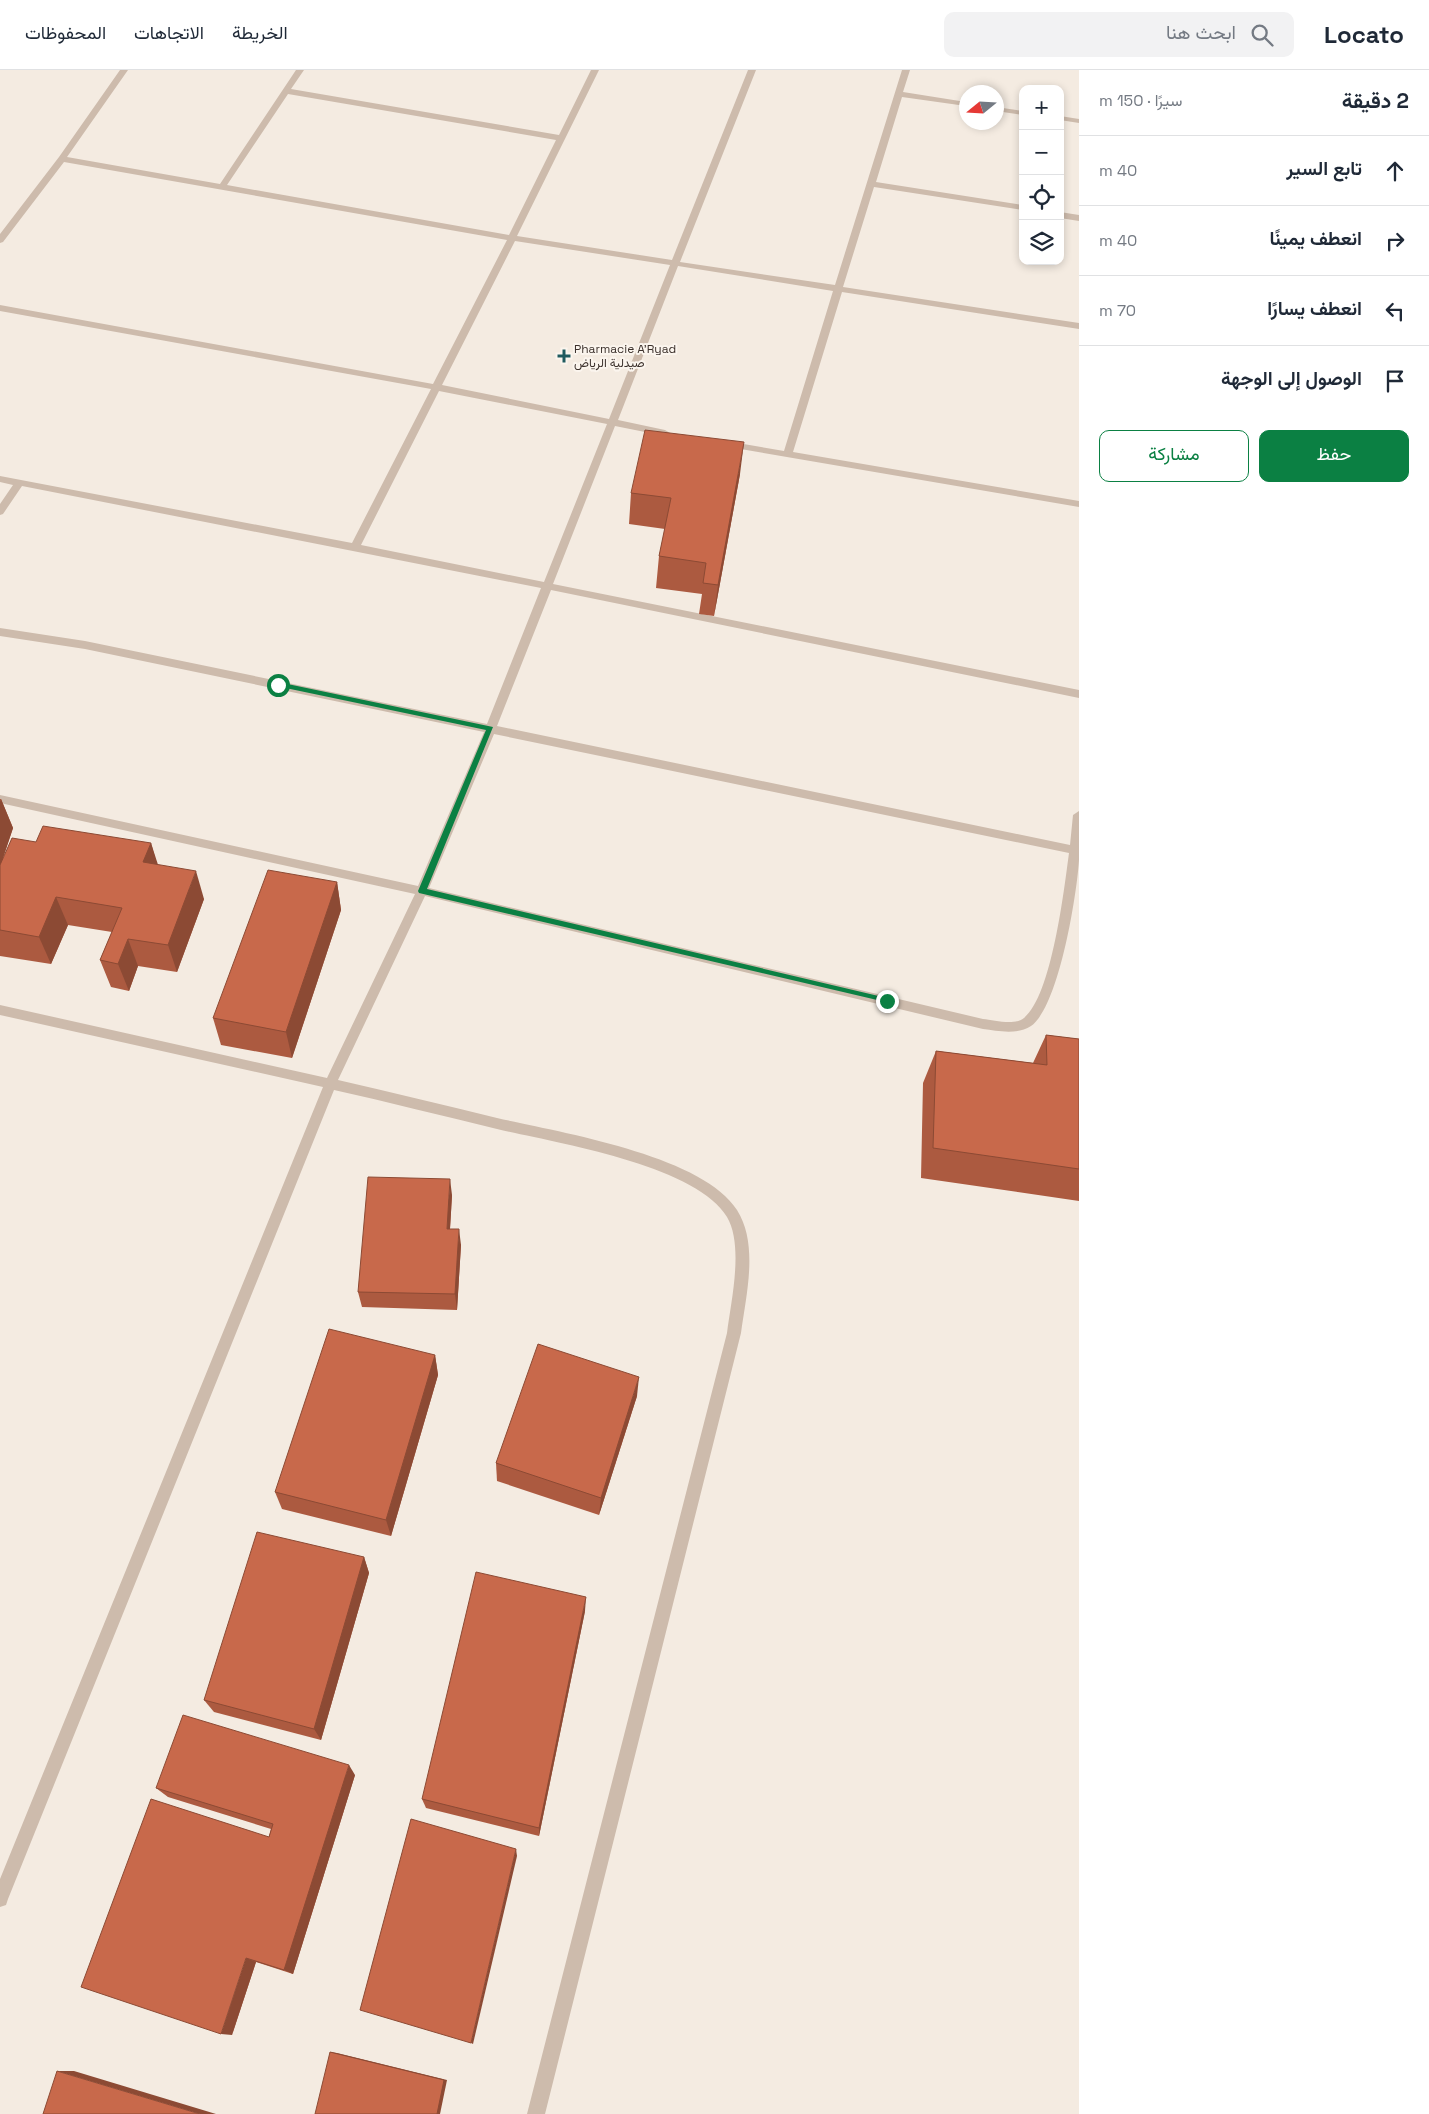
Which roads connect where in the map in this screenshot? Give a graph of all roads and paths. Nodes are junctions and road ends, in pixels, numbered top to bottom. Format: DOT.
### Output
graph roads {
  1 [pos="124,70"];
  2 [pos="300,70"];
  3 [pos="595,70"];
  4 [pos="752,70"];
  5 [pos="906,70"];
  6 [pos="286,91"];
  7 [pos="899,94"];
  8 [pos="959,103"];
  9 [pos="1004,110"];
  10 [pos="1019,112"];
  11 [pos="1064,119"];
  12 [pos="1079,121"];
  13 [pos="560,138"];
  14 [pos="62,159"];
  15 [pos="872,184"];
  16 [pos="222,187"];
  17 [pos="1019,207"];
  18 [pos="1064,216"];
  19 [pos="1079,218"];
  20 [pos="512,238"];
  21 [pos="0,240"];
  22 [pos="674,264"];
  23 [pos="840,289"];
  24 [pos="0,308"];
  25 [pos="1079,326"];
  26 [pos="436,387"];
  27 [pos="611,423"];
  28 [pos="679,436"];
  29 [pos="719,443"];
  30 [pos="787,455"];
  31 [pos="0,479"];
  32 [pos="19,483"];
  33 [pos="1079,504"];
  34 [pos="0,512"];
  35 [pos="355,547"];
  36 [pos="546,588"];
  37 [pos="0,632"];
  38 [pos="1079,694"];
  39 [pos="490,728"];
  40 [pos="0,799"];
  41 [pos="1079,815"];
  42 [pos="1074,850"];
  43 [pos="422,891"];
  44 [pos="0,1010"];
  45 [pos="331,1082"];
  46 [pos="0,1899"];
  47 [pos="536,2114"];
  1 -- 14 [label="street"];
  2 -- 6 [label="street"];
  3 -- 13 [label="street"];
  4 -- 22 [label="street"];
  5 -- 7 [label="street"];
  6 -- 13 [label="street"];
  6 -- 16 [label="street"];
  7 -- 8 [label="street"];
  7 -- 15 [label="street"];
  9 -- 10 [label="street"];
  11 -- 12 [label="street"];
  13 -- 20 [label="street"];
  14 -- 16 [label="street"];
  14 -- 21 [label="street"];
  15 -- 17 [label="street"];
  15 -- 23 [label="street"];
  16 -- 20 [label="street"];
  18 -- 19 [label="street"];
  20 -- 22 [label="street"];
  20 -- 26 [label="street"];
  22 -- 23 [label="street"];
  22 -- 27 [label="street"];
  23 -- 25 [label="street"];
  23 -- 30 [label="street"];
  24 -- 26 [label="street"];
  26 -- 27 [label="street"];
  26 -- 35 [label="street"];
  27 -- 28 [label="street"];
  27 -- 36 [label="street"];
  29 -- 30 [label="street"];
  30 -- 33 [label="street"];
  31 -- 32 [label="street"];
  32 -- 34 [label="street"];
  32 -- 35 [label="street"];
  35 -- 36 [label="street"];
  36 -- 38 [label="street"];
  36 -- 39 [label="street"];
  37 -- 39 [label="street"];
  39 -- 42 [label="street"];
  39 -- 43 [label="street"];
  40 -- 43 [label="street"];
  41 -- 42 [label="street"];
  42 -- 43 [label="street"];
  43 -- 45 [label="street"];
  44 -- 45 [label="street"];
  45 -- 46 [label="street"];
  45 -- 47 [label="street"];
}
